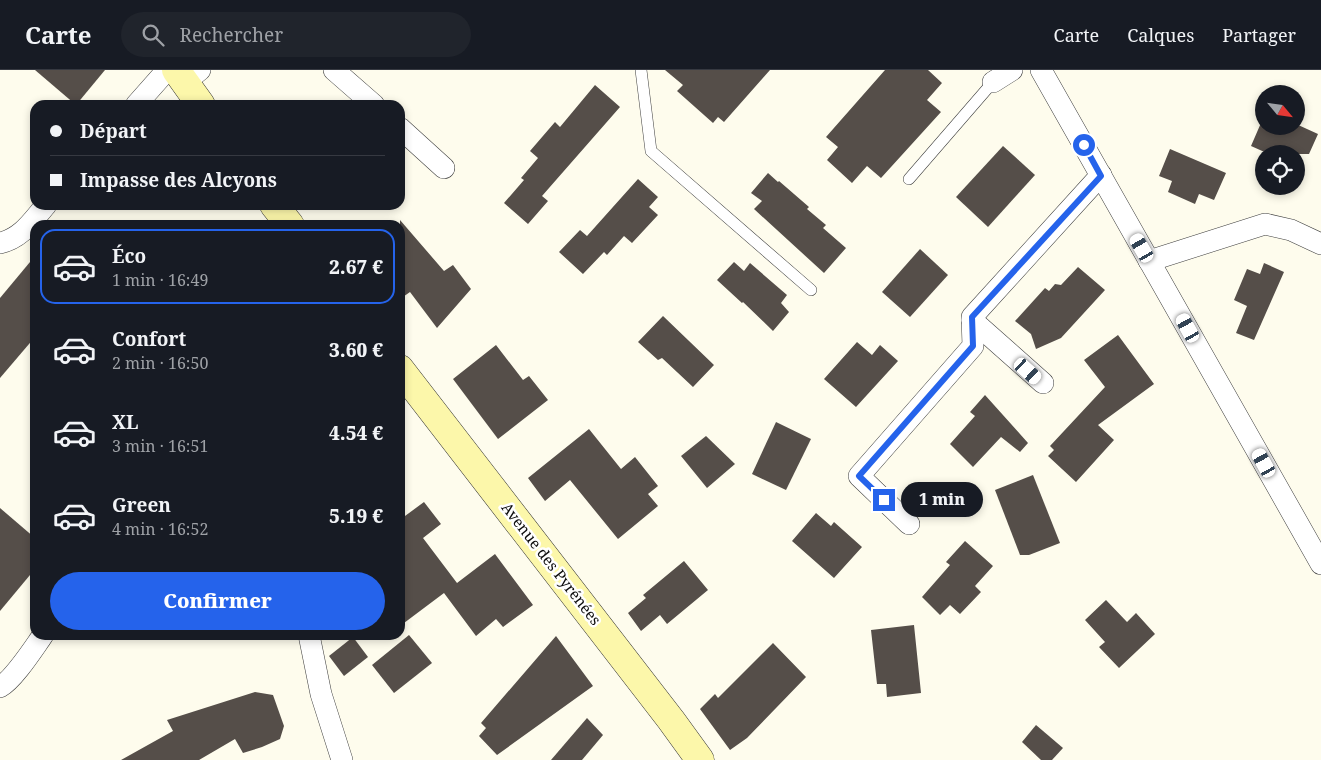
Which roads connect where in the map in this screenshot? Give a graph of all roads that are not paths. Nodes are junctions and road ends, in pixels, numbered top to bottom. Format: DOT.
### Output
graph roads {
  1 [pos="334,70"];
  2 [pos="641,70"];
  3 [pos="1012,70"];
  4 [pos="1041,70"];
  5 [pos="182,73"];
  6 [pos="993,82"];
  7 [pos="143,100"];
  8 [pos="199,100"];
  9 [pos="368,100"];
  10 [pos="405,133"];
  11 [pos="444,168"];
  12 [pos="1101,176"];
  13 [pos="909,179"];
  14 [pos="42,210"];
  15 [pos="33,220"];
  16 [pos="30,223"];
  17 [pos="0,243"];
  18 [pos="1321,244"];
  19 [pos="1149,260"];
  20 [pos="810,290"];
  21 [pos="972,320"];
  22 [pos="405,374"];
  23 [pos="1043,384"];
  24 [pos="909,524"];
  25 [pos="1321,564"];
  26 [pos="39,640"];
  27 [pos="310,640"];
  28 [pos="0,687"];
  29 [pos="342,760"];
  30 [pos="700,760"];
  1 -- 9 [label="street"];
  2 -- 20 [label="lane"];
  3 -- 6 [label="street"];
  4 -- 12 [label="street"];
  5 -- 7 [label="street"];
  5 -- 8 [label="main road"];
  6 -- 13 [label="lane"];
  10 -- 11 [label="street"];
  12 -- 19 [label="street"];
  12 -- 21 [label="street"];
  14 -- 15 [label="street"];
  16 -- 17 [label="street"];
  18 -- 19 [label="street"];
  19 -- 25 [label="street"];
  21 -- 23 [label="street"];
  21 -- 24 [label="street"];
  22 -- 30 [label="main road, Avenue des Pyrénées"];
  26 -- 28 [label="street"];
  27 -- 29 [label="street"];
}
